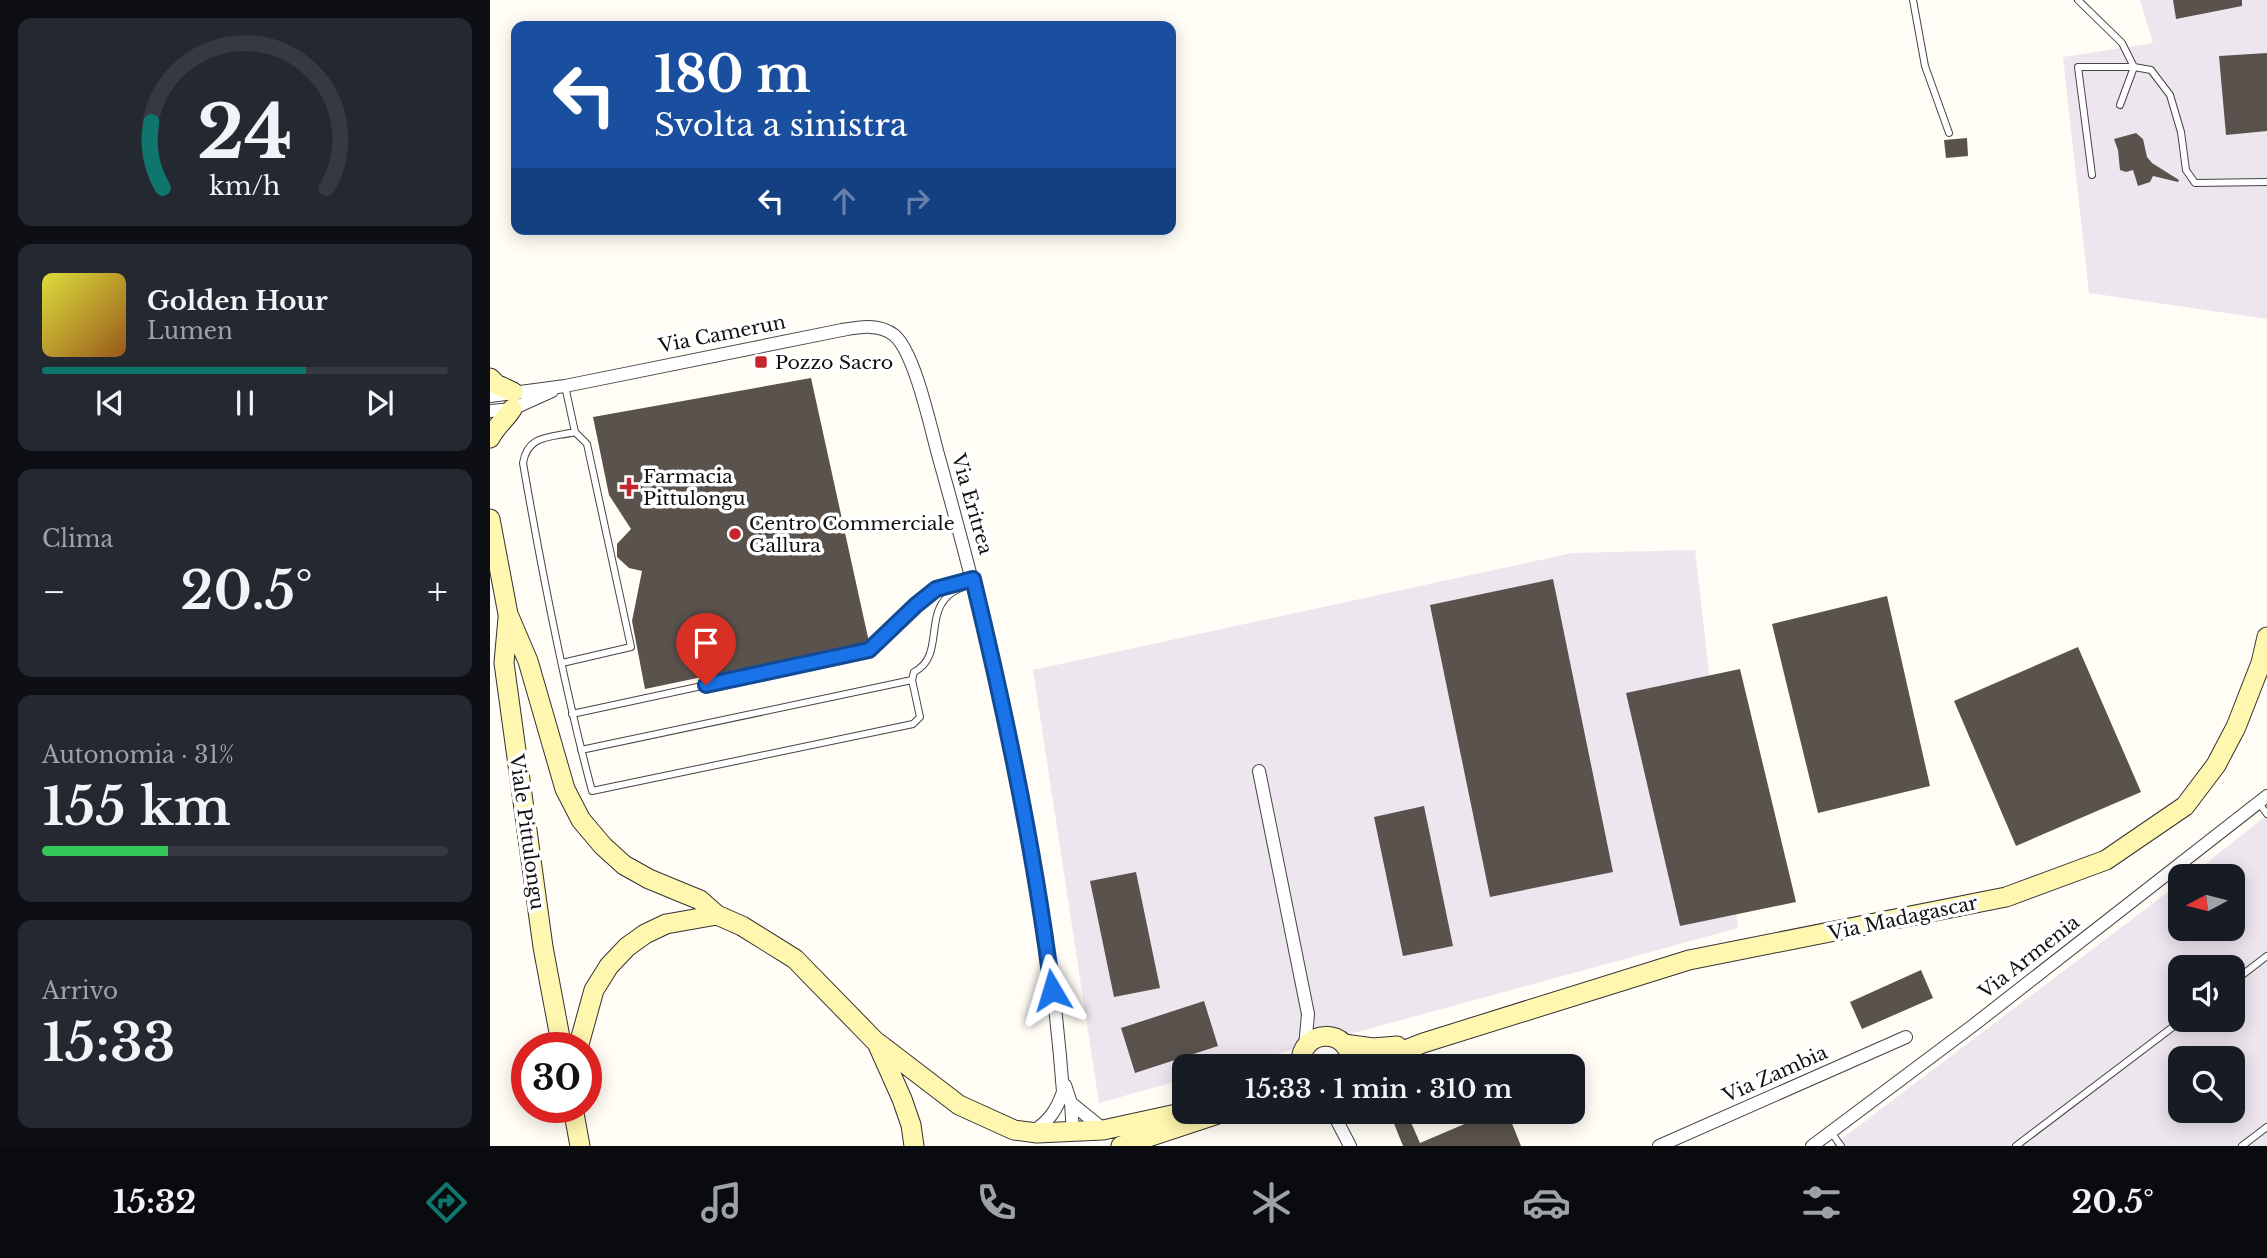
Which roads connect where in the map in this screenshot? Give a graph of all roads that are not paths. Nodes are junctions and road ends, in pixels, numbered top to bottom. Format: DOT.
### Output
graph roads {
  1 [pos="1913,0"];
  2 [pos="2078,0"];
  3 [pos="2134,67"];
  4 [pos="2120,105"];
  5 [pos="1949,133"];
  6 [pos="2092,175"];
  7 [pos="2267,181"];
  8 [pos="886,331"];
  9 [pos="490,378"];
  10 [pos="565,386"];
  11 [pos="490,396"];
  12 [pos="512,400"];
  13 [pos="490,411"];
  14 [pos="575,432"];
  15 [pos="490,438"];
  16 [pos="490,519"];
  17 [pos="973,581"];
  18 [pos="508,614"];
  19 [pos="2267,637"];
  20 [pos="562,663"];
  21 [pos="912,680"];
  22 [pos="572,715"];
  23 [pos="581,750"];
  24 [pos="1259,771"];
  25 [pos="2264,804"];
  26 [pos="717,915"];
  27 [pos="2267,956"];
  28 [pos="2245,973"];
  29 [pos="1308,1014"];
  30 [pos="2168,1031"];
  31 [pos="559,1032"];
  32 [pos="582,1032"];
  33 [pos="1906,1037"];
  34 [pos="1339,1041"];
  35 [pos="877,1043"];
  36 [pos="1423,1043"];
  37 [pos="1301,1054"];
  38 [pos="1305,1054"];
  39 [pos="1349,1054"];
  40 [pos="1395,1054"];
  41 [pos="1061,1071"];
  42 [pos="1071,1104"];
  43 [pos="1172,1115"];
  44 [pos="576,1123"];
  45 [pos="1188,1124"];
  46 [pos="1339,1124"];
  47 [pos="2267,1127"];
  48 [pos="1104,1130"];
  49 [pos="1032,1132"];
  50 [pos="1831,1132"];
  51 [pos="1073,1139"];
  52 [pos="1348,1141"];
  53 [pos="580,1146"];
  54 [pos="914,1146"];
  55 [pos="1121,1146"];
  56 [pos="1659,1146"];
  57 [pos="1812,1146"];
  58 [pos="1841,1146"];
  59 [pos="2016,1146"];
  60 [pos="2242,1146"];
  1 -- 5 [label="lane"];
  2 -- 3 [label="lane"];
  3 -- 4 [label="lane"];
  3 -- 6 [label="lane"];
  3 -- 7 [label="lane"];
  8 -- 10 [label="street, Via Camerun"];
  8 -- 17 [label="street, Via Eritrea"];
  9 -- 12 [label="street"];
  10 -- 12 [label="street, Via Camerun"];
  10 -- 14 [label="lane"];
  11 -- 12 [label="street, Via Camerun"];
  12 -- 13 [label="street, Via Camerun"];
  12 -- 15 [label="street"];
  14 -- 20 [label="lane"];
  14 -- 20 [label="lane"];
  16 -- 18 [label="street, Viale Pittulongu"];
  17 -- 21 [label="lane"];
  17 -- 22 [label="lane"];
  17 -- 41 [label="street, Via Eritrea"];
  18 -- 26 [label="street, Viale Pittulongu"];
  18 -- 31 [label="street, Viale Pittulongu"];
  19 -- 36 [label="street, Via Madagascar"];
  20 -- 22 [label="lane"];
  21 -- 23 [label="lane"];
  21 -- 23 [label="lane"];
  22 -- 23 [label="lane"];
  24 -- 29 [label="street"];
  25 -- 50 [label="street, Via Armenia"];
  26 -- 32 [label="street"];
  26 -- 35 [label="street, Viale Pittulongu"];
  27 -- 28 [label="lane"];
  29 -- 34 [label="street"];
  29 -- 37 [label="street"];
  30 -- 59 [label="lane"];
  33 -- 56 [label="street, Via Zambia"];
  34 -- 36 [label="street, Via Madagascar"];
  34 -- 38 [label="street"];
  34 -- 39 [label="street"];
  35 -- 49 [label="street"];
  35 -- 54 [label="street"];
  36 -- 40 [label="street, Via Madagascar"];
  41 -- 42 [label="street, Via Eritrea"];
  41 -- 49 [label="street, Via Eritrea"];
  42 -- 48 [label="street"];
  42 -- 51 [label="street, Via Eritrea"];
  43 -- 48 [label="street"];
  44 -- 53 [label="street"];
  45 -- 55 [label="street"];
  46 -- 52 [label="street"];
  47 -- 60 [label="lane"];
  48 -- 51 [label="street"];
  49 -- 51 [label="street"];
  50 -- 57 [label="street, Via Armenia"];
  50 -- 58 [label="lane"];
}
